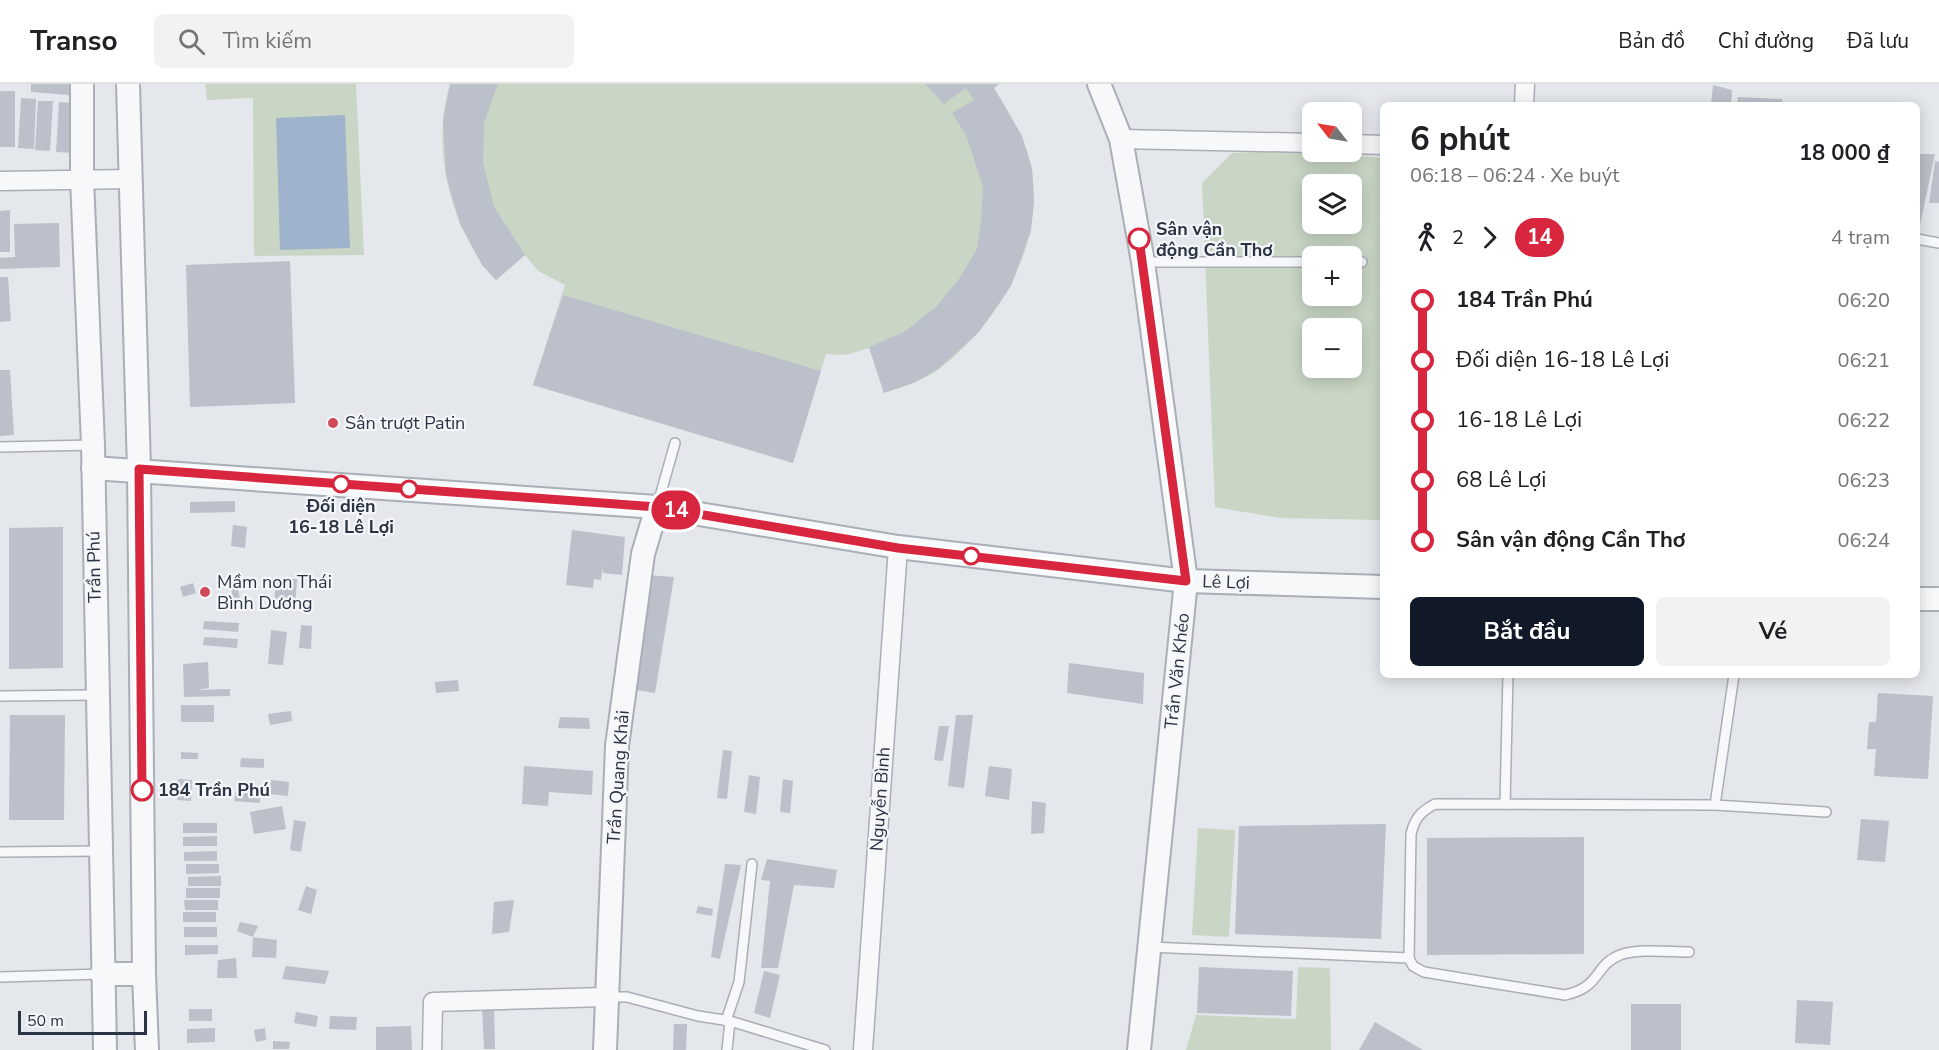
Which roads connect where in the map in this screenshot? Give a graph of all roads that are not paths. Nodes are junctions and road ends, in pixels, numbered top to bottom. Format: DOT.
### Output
graph roads {
  1 [pos="82,84"];
  2 [pos="128,84"];
  3 [pos="1099,84"];
  4 [pos="1525,84"];
  5 [pos="1524,102"];
  6 [pos="1121,139"];
  7 [pos="1302,143"];
  8 [pos="1362,144"];
  9 [pos="1380,145"];
  10 [pos="82,178"];
  11 [pos="131,179"];
  12 [pos="0,182"];
  13 [pos="1920,240"];
  14 [pos="1939,243"];
  15 [pos="1143,262"];
  16 [pos="1302,262"];
  17 [pos="675,443"];
  18 [pos="93,445"];
  19 [pos="0,447"];
  20 [pos="93,468"];
  21 [pos="139,469"];
  22 [pos="657,507"];
  23 [pos="898,548"];
  24 [pos="1186,581"];
  25 [pos="1380,587"];
  26 [pos="1920,599"];
  27 [pos="1939,599"];
  28 [pos="1508,678"];
  29 [pos="1734,678"];
  30 [pos="96,695"];
  31 [pos="0,696"];
  32 [pos="1505,804"];
  33 [pos="1715,805"];
  34 [pos="1826,812"];
  35 [pos="100,851"];
  36 [pos="0,852"];
  37 [pos="752,864"];
  38 [pos="1149,947"];
  39 [pos="1689,952"];
  40 [pos="1409,958"];
  41 [pos="102,974"];
  42 [pos="144,974"];
  43 [pos="0,977"];
  44 [pos="606,997"];
  45 [pos="728,1021"];
  46 [pos="105,1050"];
  47 [pos="147,1050"];
  48 [pos="432,1050"];
  49 [pos="605,1050"];
  50 [pos="727,1050"];
  51 [pos="825,1050"];
  52 [pos="863,1050"];
  53 [pos="1139,1050"];
  1 -- 10 [label="street, Trần Phú"];
  2 -- 11 [label="street"];
  3 -- 6 [label="street, Trần Văn Khéo"];
  4 -- 5 [label="street"];
  6 -- 7 [label="street"];
  6 -- 15 [label="street, Trần Văn Khéo"];
  8 -- 9 [label="street"];
  10 -- 11 [label="street"];
  10 -- 12 [label="street"];
  10 -- 18 [label="street, Trần Phú"];
  11 -- 21 [label="street"];
  13 -- 14 [label="lane"];
  15 -- 16 [label="lane"];
  15 -- 24 [label="street, Trần Văn Khéo"];
  17 -- 22 [label="lane"];
  18 -- 19 [label="lane"];
  18 -- 20 [label="street, Trần Phú"];
  20 -- 21 [label="street, Lê Lợi"];
  20 -- 30 [label="street, Trần Phú"];
  21 -- 22 [label="street, Lê Lợi"];
  21 -- 42 [label="street"];
  22 -- 23 [label="street, Lê Lợi"];
  22 -- 44 [label="street, Trần Quang Khải"];
  23 -- 24 [label="street, Lê Lợi"];
  23 -- 52 [label="street, Nguyễn Bình"];
  24 -- 25 [label="street, Lê Lợi"];
  24 -- 38 [label="street, Trần Văn Khéo"];
  26 -- 27 [label="street"];
  28 -- 32 [label="lane"];
  29 -- 33 [label="lane"];
  30 -- 31 [label="lane"];
  30 -- 35 [label="street, Trần Phú"];
  32 -- 33 [label="lane"];
  32 -- 40 [label="lane"];
  33 -- 34 [label="lane"];
  35 -- 36 [label="lane"];
  35 -- 41 [label="street, Trần Phú"];
  37 -- 45 [label="lane"];
  38 -- 40 [label="lane"];
  38 -- 53 [label="street, Trần Văn Khéo"];
  39 -- 40 [label="lane"];
  41 -- 42 [label="street"];
  41 -- 43 [label="lane"];
  41 -- 46 [label="street, Trần Phú"];
  42 -- 47 [label="street"];
  44 -- 45 [label="lane"];
  44 -- 48 [label="street"];
  44 -- 49 [label="street, Trần Quang Khải"];
  45 -- 50 [label="lane"];
  45 -- 51 [label="lane"];
}
